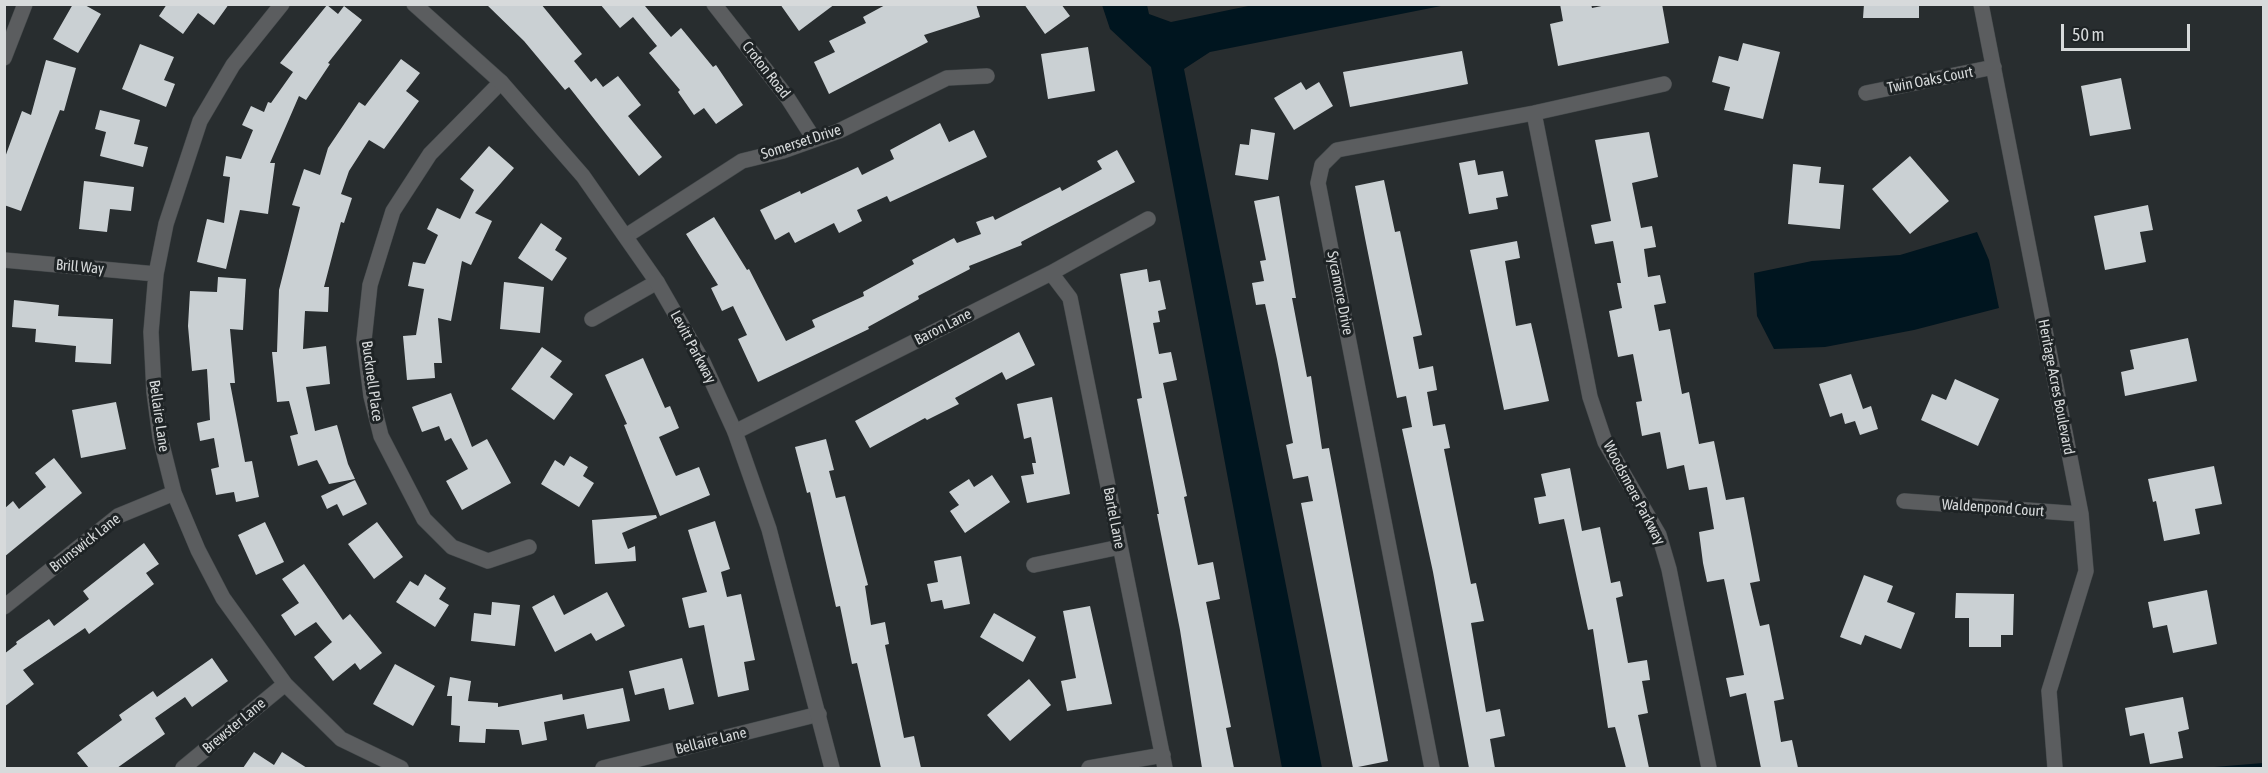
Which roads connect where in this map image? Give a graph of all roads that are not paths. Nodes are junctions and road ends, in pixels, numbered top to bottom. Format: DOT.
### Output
graph roads {
  1 [pos="25,4"];
  2 [pos="282,4"];
  3 [pos="414,4"];
  4 [pos="714,4"];
  5 [pos="1981,4"];
  6 [pos="4,58"];
  7 [pos="1994,67"];
  8 [pos="987,76"];
  9 [pos="501,82"];
  10 [pos="1664,84"];
  11 [pos="1866,93"];
  12 [pos="1534,113"];
  13 [pos="814,139"];
  14 [pos="1148,219"];
  15 [pos="626,236"];
  16 [pos="4,260"];
  17 [pos="1051,273"];
  18 [pos="156,274"];
  19 [pos="657,282"];
  20 [pos="592,319"];
  21 [pos="735,432"];
  22 [pos="174,493"];
  23 [pos="1904,501"];
  24 [pos="2081,514"];
  25 [pos="529,547"];
  26 [pos="1120,547"];
  27 [pos="1034,565"];
  28 [pos="4,607"];
  29 [pos="285,684"];
  30 [pos="819,714"];
  31 [pos="1164,762"];
  32 [pos="183,768"];
  33 [pos="398,768"];
  34 [pos="603,768"];
  35 [pos="832,768"];
  36 [pos="1089,768"];
  37 [pos="1432,768"];
  38 [pos="1709,768"];
  39 [pos="2055,768"];
  1 -- 6 [label="street"];
  2 -- 18 [label="street, Bellaire Lane"];
  3 -- 9 [label="street, Levitt Parkway"];
  4 -- 13 [label="street, Croton Road"];
  5 -- 7 [label="street, Heritage Acres Boulevard"];
  7 -- 11 [label="street, Twin Oaks Court"];
  7 -- 24 [label="street, Heritage Acres Boulevard"];
  8 -- 13 [label="street, Somerset Drive"];
  9 -- 15 [label="street, Levitt Parkway"];
  9 -- 25 [label="street, Bucknell Place"];
  10 -- 12 [label="street, Sycamore Drive"];
  12 -- 37 [label="street, Sycamore Drive"];
  12 -- 38 [label="street, Woodsmere Parkway"];
  13 -- 15 [label="street, Somerset Drive"];
  14 -- 17 [label="street, Baron Lane"];
  15 -- 19 [label="street, Levitt Parkway"];
  16 -- 18 [label="street, Brill Way"];
  17 -- 21 [label="street, Baron Lane"];
  17 -- 26 [label="street, Bartel Lane"];
  18 -- 22 [label="street, Bellaire Lane"];
  19 -- 20 [label="street"];
  19 -- 21 [label="street, Levitt Parkway"];
  21 -- 30 [label="street, Levitt Parkway"];
  22 -- 28 [label="street, Brunswick Lane"];
  22 -- 29 [label="street, Bellaire Lane"];
  23 -- 24 [label="street, Waldenpond Court"];
  24 -- 39 [label="street, Heritage Acres Boulevard"];
  26 -- 27 [label="street"];
  26 -- 31 [label="street, Bartel Lane"];
  29 -- 32 [label="street, Brewster Lane"];
  29 -- 33 [label="street, Bellaire Lane"];
  30 -- 34 [label="street, Bellaire Lane"];
  30 -- 35 [label="street, Levitt Parkway"];
  31 -- 36 [label="street"];
}
